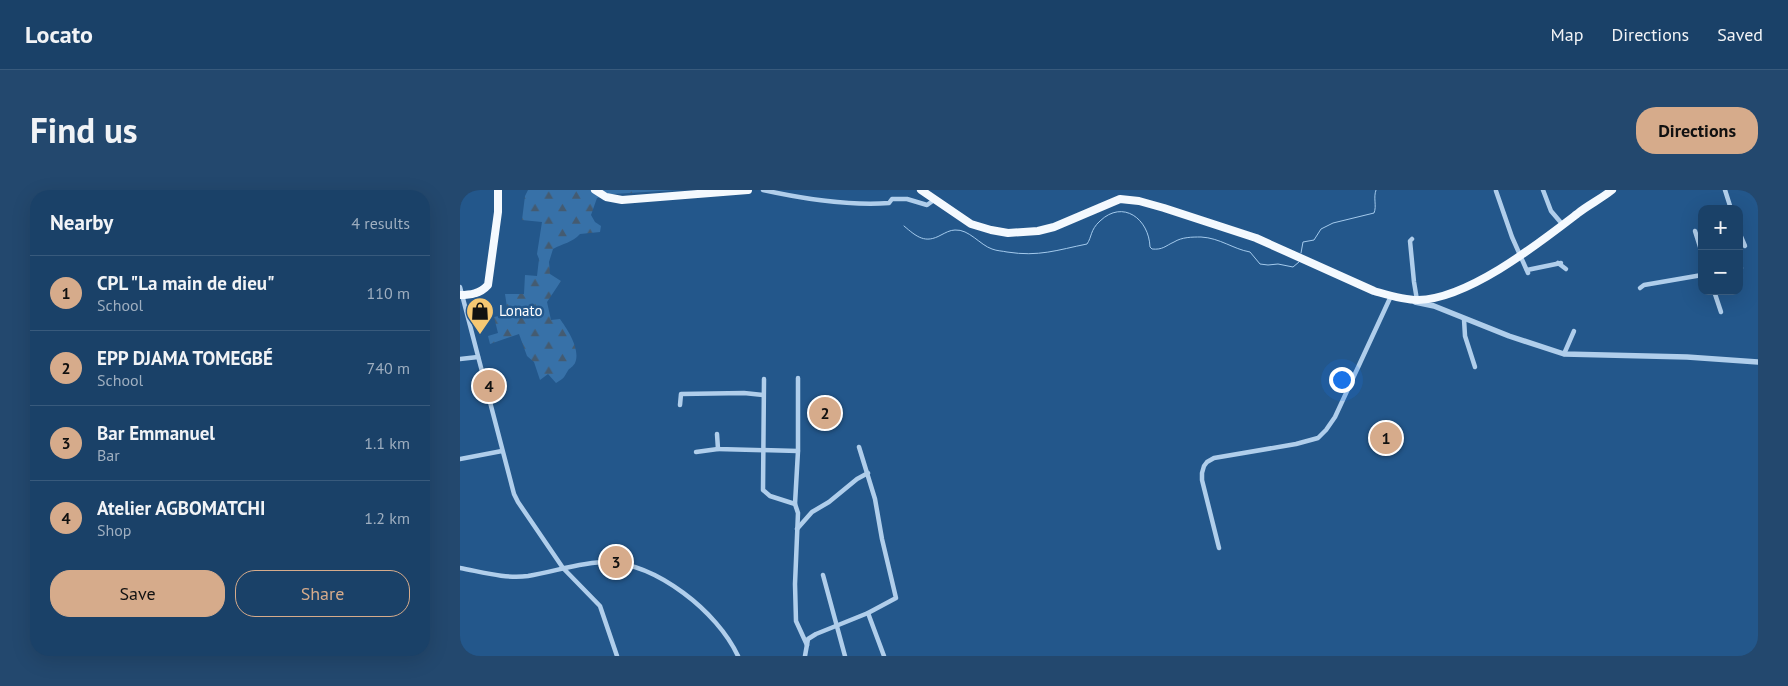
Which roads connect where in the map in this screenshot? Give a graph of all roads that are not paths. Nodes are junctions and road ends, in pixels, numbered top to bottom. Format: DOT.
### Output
graph roads {
  1 [pos="498,190"];
  2 [pos="595,190"];
  3 [pos="748,190"];
  4 [pos="763,190"];
  5 [pos="921,190"];
  6 [pos="1543,190"];
  7 [pos="1612,190"];
  8 [pos="1725,190"];
  9 [pos="1496,192"];
  10 [pos="934,200"];
  11 [pos="1730,205"];
  12 [pos="1563,225"];
  13 [pos="1695,231"];
  14 [pos="1412,239"];
  15 [pos="1743,241"];
  16 [pos="1745,246"];
  17 [pos="1701,250"];
  18 [pos="1520,255"];
  19 [pos="1566,269"];
  20 [pos="1698,276"];
  21 [pos="1640,288"];
  22 [pos="462,295"];
  23 [pos="1715,295"];
  24 [pos="1394,297"];
  25 [pos="1418,300"];
  26 [pos="1721,312"];
  27 [pos="1464,319"];
  28 [pos="1574,331"];
  29 [pos="1564,354"];
  30 [pos="478,357"];
  31 [pos="460,359"];
  32 [pos="1758,362"];
  33 [pos="1475,367"];
  34 [pos="798,378"];
  35 [pos="764,379"];
  36 [pos="763,395"];
  37 [pos="680,405"];
  38 [pos="717,434"];
  39 [pos="858,447"];
  40 [pos="718,450"];
  41 [pos="763,450"];
  42 [pos="502,451"];
  43 [pos="798,451"];
  44 [pos="696,452"];
  45 [pos="460,459"];
  46 [pos="868,473"];
  47 [pos="795,504"];
  48 [pos="796,529"];
  49 [pos="1220,548"];
  50 [pos="460,568"];
  51 [pos="563,568"];
  52 [pos="823,575"];
  53 [pos="868,613"];
  54 [pos="836,626"];
  55 [pos="807,645"];
  56 [pos="618,656"];
  57 [pos="738,656"];
  58 [pos="805,656"];
  59 [pos="845,656"];
  60 [pos="884,656"];
  1 -- 22 [label="main road"];
  2 -- 3 [label="main road"];
  4 -- 10 [label="street"];
  5 -- 10 [label="main road"];
  6 -- 12 [label="street"];
  7 -- 12 [label="main road"];
  8 -- 11 [label="street"];
  9 -- 18 [label="street"];
  10 -- 24 [label="main road"];
  12 -- 18 [label="main road"];
  13 -- 17 [label="street"];
  14 -- 25 [label="street"];
  15 -- 16 [label="street"];
  18 -- 19 [label="street"];
  18 -- 25 [label="main road"];
  20 -- 21 [label="street"];
  22 -- 30 [label="street"];
  23 -- 26 [label="street"];
  24 -- 25 [label="main road"];
  24 -- 27 [label="street"];
  24 -- 49 [label="street"];
  27 -- 29 [label="street"];
  27 -- 33 [label="street"];
  28 -- 29 [label="street"];
  29 -- 32 [label="street"];
  30 -- 31 [label="street"];
  30 -- 42 [label="street"];
  34 -- 43 [label="street"];
  35 -- 36 [label="street"];
  36 -- 37 [label="street"];
  36 -- 41 [label="street"];
  38 -- 40 [label="street"];
  39 -- 46 [label="street"];
  40 -- 41 [label="street"];
  40 -- 44 [label="street"];
  41 -- 43 [label="street"];
  41 -- 47 [label="street"];
  42 -- 45 [label="street"];
  42 -- 51 [label="street"];
  43 -- 47 [label="street"];
  46 -- 48 [label="street"];
  46 -- 53 [label="street"];
  47 -- 48 [label="street"];
  48 -- 55 [label="street"];
  50 -- 51 [label="street"];
  51 -- 56 [label="street"];
  51 -- 57 [label="street"];
  52 -- 54 [label="street"];
  53 -- 54 [label="street"];
  53 -- 60 [label="street"];
  54 -- 55 [label="street"];
  54 -- 59 [label="street"];
  55 -- 58 [label="street"];
}
